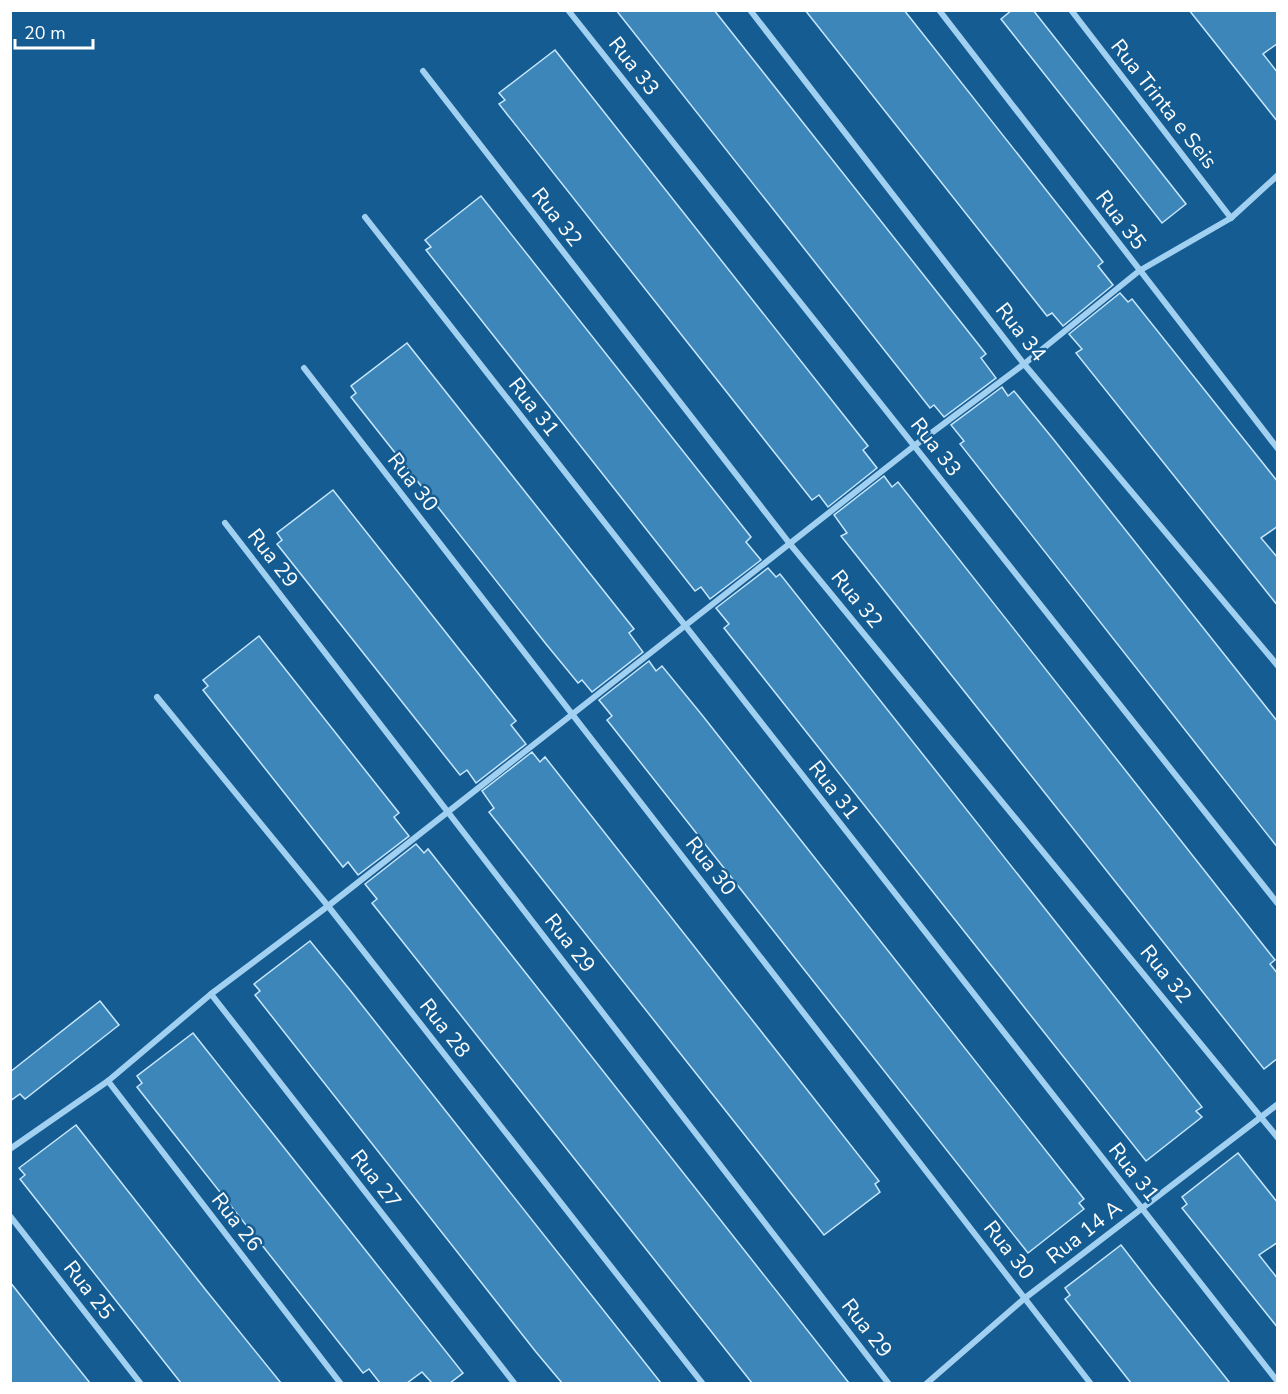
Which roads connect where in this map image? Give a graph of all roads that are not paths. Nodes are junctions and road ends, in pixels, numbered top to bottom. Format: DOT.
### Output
graph roads {
  1 [pos="568,10"];
  2 [pos="750,10"];
  3 [pos="939,10"];
  4 [pos="1071,10"];
  5 [pos="423,71"];
  6 [pos="1278,175"];
  7 [pos="365,217"];
  8 [pos="1231,218"];
  9 [pos="1139,271"];
  10 [pos="1024,364"];
  11 [pos="304,368"];
  12 [pos="914,446"];
  13 [pos="1278,449"];
  14 [pos="225,523"];
  15 [pos="790,543"];
  16 [pos="685,626"];
  17 [pos="1278,666"];
  18 [pos="157,697"];
  19 [pos="573,714"];
  20 [pos="448,812"];
  21 [pos="1278,904"];
  22 [pos="328,906"];
  23 [pos="211,994"];
  24 [pos="108,1081"];
  25 [pos="1278,1104"];
  26 [pos="1261,1117"];
  27 [pos="1278,1138"];
  28 [pos="10,1149"];
  29 [pos="1142,1208"];
  30 [pos="10,1216"];
  31 [pos="1025,1298"];
  32 [pos="141,1383"];
  33 [pos="341,1383"];
  34 [pos="515,1383"];
  35 [pos="704,1383"];
  36 [pos="889,1383"];
  37 [pos="926,1383"];
  38 [pos="1091,1383"];
  39 [pos="1278,1383"];
  1 -- 12 [label="street, Rua 33"];
  2 -- 10 [label="street, Rua 34"];
  3 -- 9 [label="street, Rua 35"];
  4 -- 8 [label="street, Rua Trinta e Seis"];
  5 -- 15 [label="street, Rua 32"];
  6 -- 8 [label="street"];
  7 -- 16 [label="street, Rua 31"];
  8 -- 9 [label="street"];
  9 -- 10 [label="street"];
  9 -- 13 [label="street, Rua 35"];
  10 -- 12 [label="street"];
  10 -- 17 [label="street, Rua 34"];
  11 -- 19 [label="street, Rua 30"];
  12 -- 15 [label="street"];
  12 -- 21 [label="street, Rua 33"];
  14 -- 20 [label="street, Rua 29"];
  15 -- 16 [label="street"];
  15 -- 26 [label="street, Rua 32"];
  16 -- 19 [label="street"];
  16 -- 29 [label="street, Rua 31"];
  18 -- 22 [label="street, Rua 28"];
  19 -- 20 [label="street"];
  19 -- 31 [label="street, Rua 30"];
  20 -- 22 [label="street"];
  20 -- 36 [label="street, Rua 29"];
  22 -- 23 [label="street"];
  22 -- 35 [label="street, Rua 28"];
  23 -- 24 [label="street"];
  23 -- 34 [label="street, Rua 27"];
  24 -- 28 [label="street"];
  24 -- 33 [label="street, Rua 26"];
  25 -- 26 [label="street, Rua 14 A"];
  26 -- 27 [label="street, Rua 32"];
  26 -- 29 [label="street, Rua 14 A"];
  29 -- 31 [label="street, Rua 14 A"];
  29 -- 39 [label="street, Rua 31"];
  30 -- 32 [label="street, Rua 25"];
  31 -- 37 [label="street, Rua 14 A"];
  31 -- 38 [label="street, Rua 30"];
}
